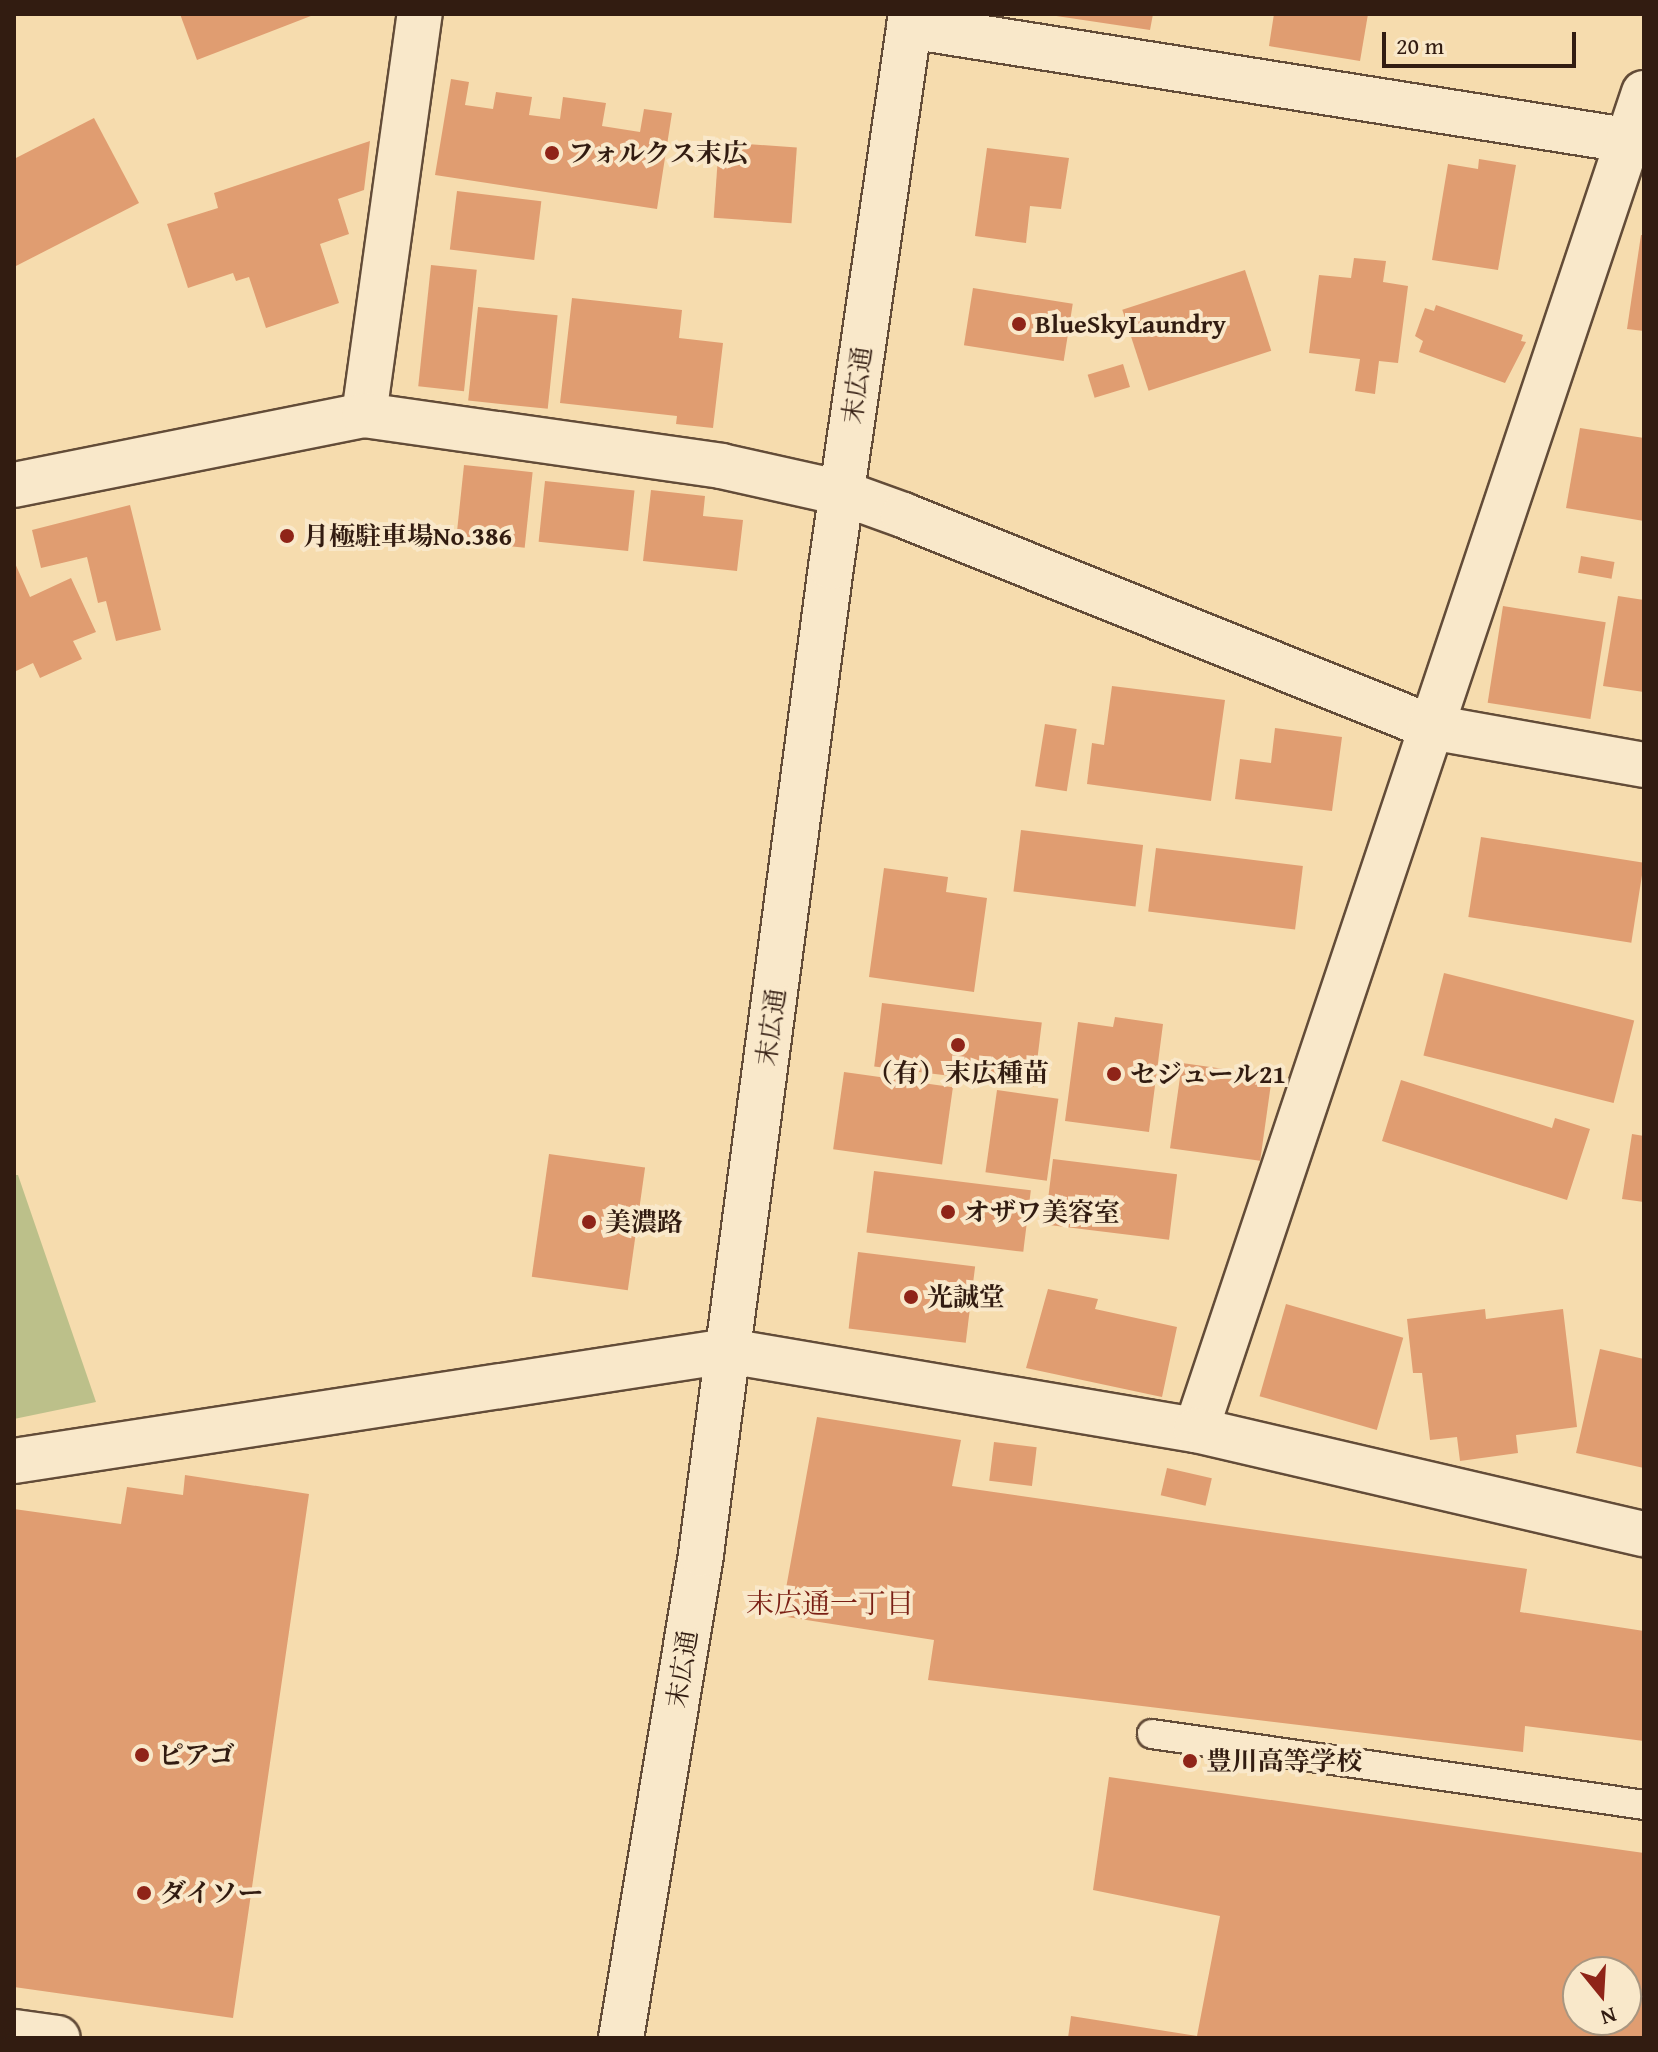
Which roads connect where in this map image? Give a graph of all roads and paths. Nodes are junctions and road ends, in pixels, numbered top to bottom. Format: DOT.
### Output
graph roads {
  1 [pos="420,14"];
  2 [pos="910,20"];
  3 [pos="1644,93"];
  4 [pos="1637,142"];
  5 [pos="364,415"];
  6 [pos="14,485"];
  7 [pos="842,493"];
  8 [pos="1431,727"];
  9 [pos="1644,765"];
  10 [pos="728,1351"];
  11 [pos="1196,1430"];
  12 [pos="14,1461"];
  13 [pos="1644,1534"];
  14 [pos="1152,1734"];
  15 [pos="1644,1805"];
  16 [pos="14,2032"];
  17 [pos="58,2038"];
  18 [pos="621,2038"];
  1 -- 5 [label="street"];
  2 -- 4 [label="street"];
  2 -- 7 [label="street, 末広通"];
  3 -- 4 [label="street"];
  4 -- 8 [label="street"];
  5 -- 6 [label="street"];
  5 -- 7 [label="street"];
  7 -- 8 [label="street"];
  7 -- 10 [label="street, 末広通"];
  8 -- 9 [label="street"];
  8 -- 11 [label="street"];
  10 -- 11 [label="street"];
  10 -- 12 [label="street"];
  10 -- 18 [label="street, 末広通"];
  11 -- 13 [label="street"];
  14 -- 15 [label="lane"];
  16 -- 17 [label="street"];
}
